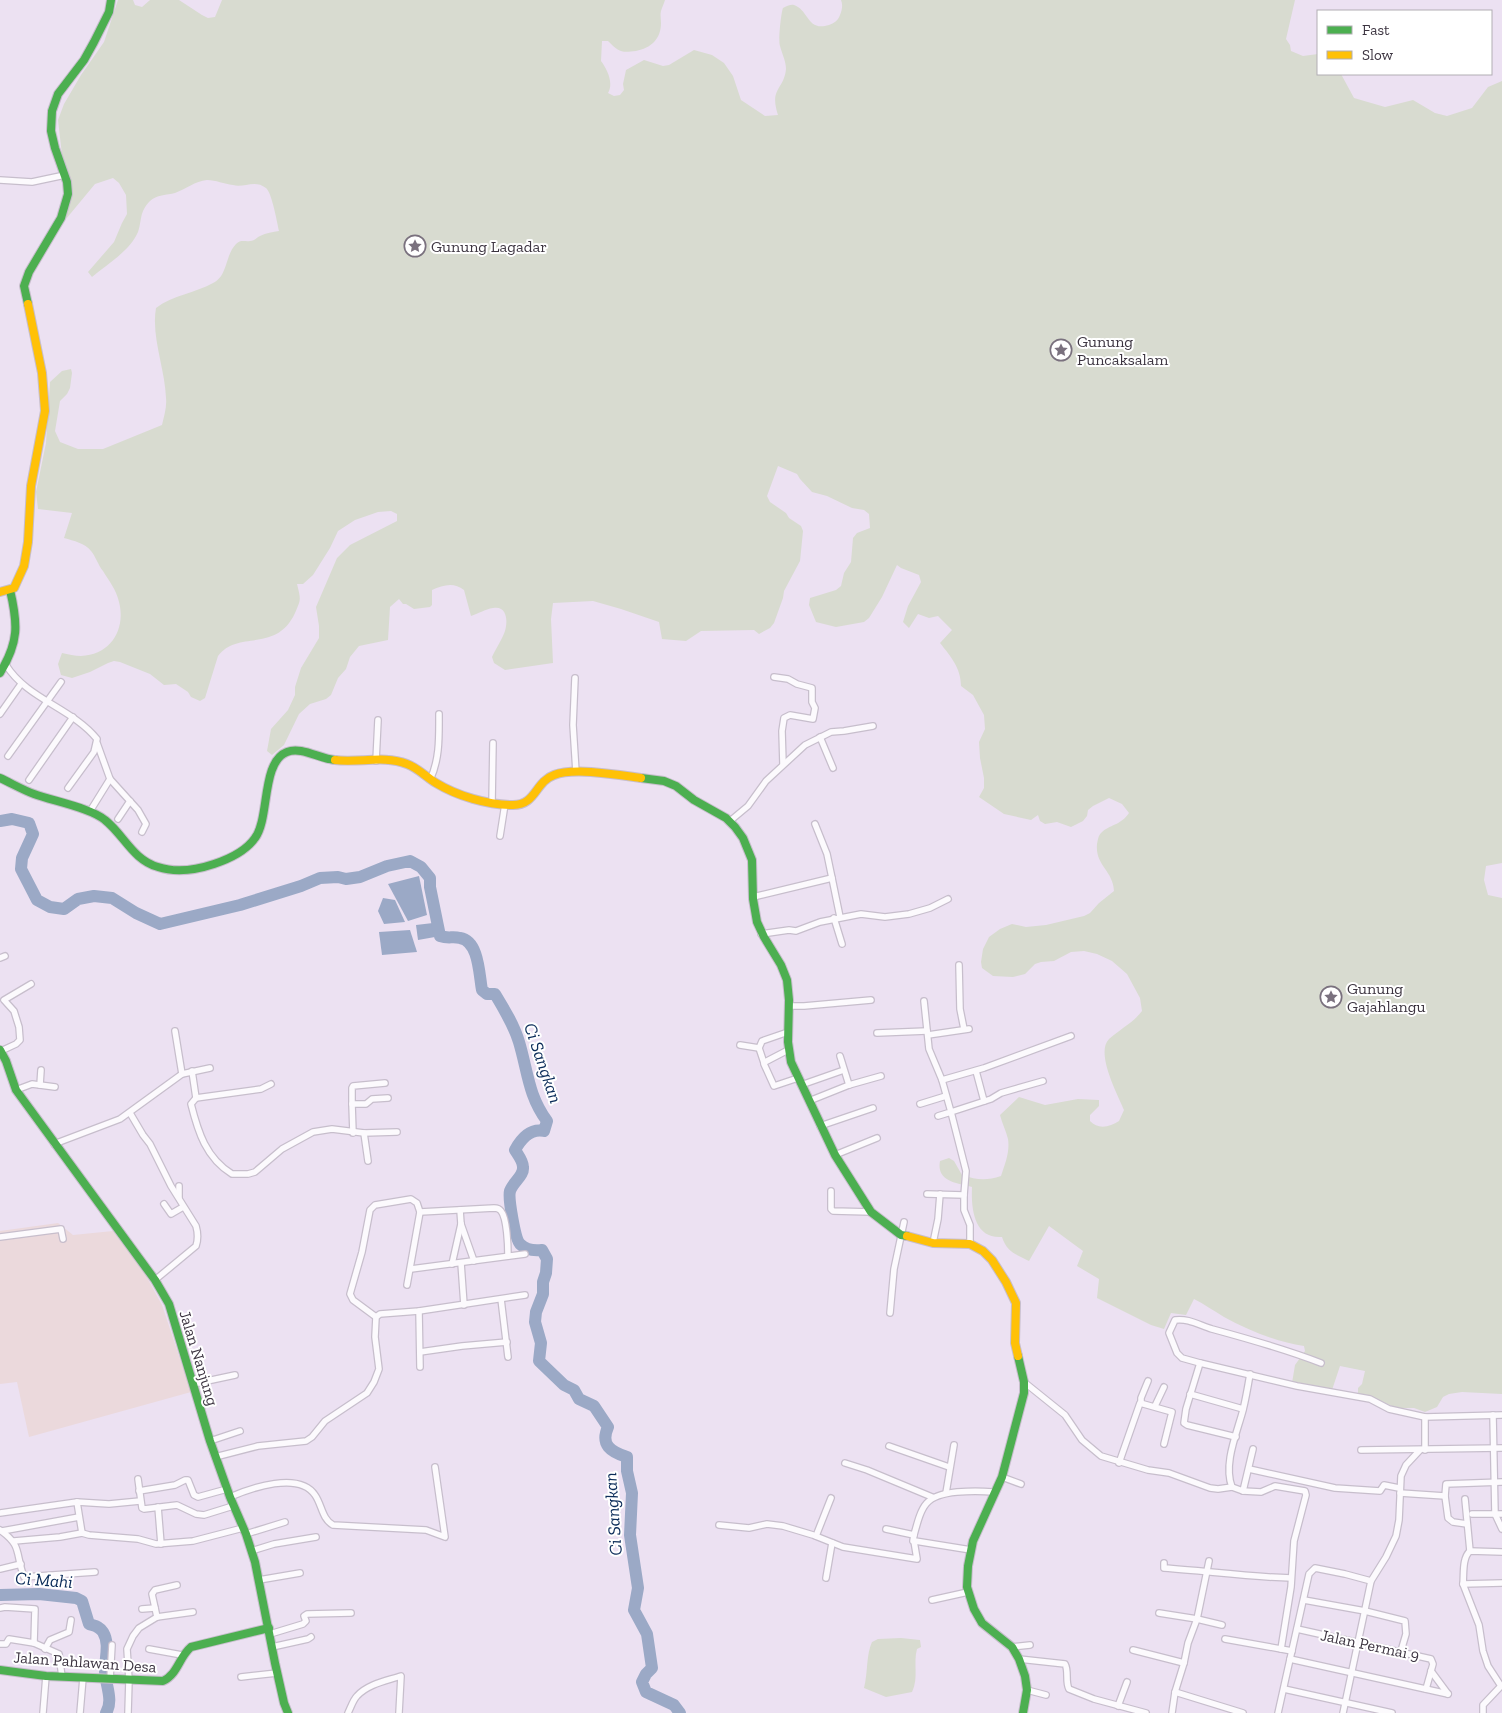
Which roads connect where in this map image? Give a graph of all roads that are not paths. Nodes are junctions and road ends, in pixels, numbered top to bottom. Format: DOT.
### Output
graph roads {
  1 [pos="111,0"];
  2 [pos="65,176"];
  3 [pos="0,180"];
  4 [pos="10,590"];
  5 [pos="0,592"];
  6 [pos="6,664"];
  7 [pos="0,673"];
  8 [pos="774,677"];
  9 [pos="575,678"];
  10 [pos="61,682"];
  11 [pos="21,684"];
  12 [pos="47,700"];
  13 [pos="0,714"];
  14 [pos="439,714"];
  15 [pos="73,717"];
  16 [pos="378,720"];
  17 [pos="873,726"];
  18 [pos="820,737"];
  19 [pos="97,743"];
  20 [pos="493,743"];
  21 [pos="8,756"];
  22 [pos="376,761"];
  23 [pos="784,764"];
  24 [pos="833,768"];
  25 [pos="576,772"];
  26 [pos="0,778"];
  27 [pos="110,779"];
  28 [pos="29,780"];
  29 [pos="430,780"];
  30 [pos="68,788"];
  31 [pos="130,801"];
  32 [pos="492,803"];
  33 [pos="505,804"];
  34 [pos="92,808"];
  35 [pos="118,819"];
  36 [pos="730,821"];
  37 [pos="815,824"];
  38 [pos="142,832"];
  39 [pos="500,836"];
  40 [pos="832,878"];
  41 [pos="753,897"];
  42 [pos="948,899"];
  43 [pos="837,918"];
  44 [pos="761,934"];
  45 [pos="842,944"];
  46 [pos="959,965"];
  47 [pos="31,984"];
  48 [pos="871,1000"];
  49 [pos="924,1001"];
  50 [pos="2,1003"];
  51 [pos="788,1006"];
  52 [pos="176,1031"];
  53 [pos="788,1032"];
  54 [pos="877,1033"];
  55 [pos="928,1033"];
  56 [pos="1071,1036"];
  57 [pos="740,1045"];
  58 [pos="759,1048"];
  59 [pos="788,1050"];
  60 [pos="0,1051"];
  61 [pos="840,1056"];
  62 [pos="764,1063"];
  63 [pos="210,1068"];
  64 [pos="41,1070"];
  65 [pos="976,1070"];
  66 [pos="192,1071"];
  67 [pos="841,1071"];
  68 [pos="182,1074"];
  69 [pos="881,1076"];
  70 [pos="942,1080"];
  71 [pos="1043,1081"];
  72 [pos="800,1082"];
  73 [pos="385,1083"];
  74 [pos="271,1084"];
  75 [pos="40,1085"];
  76 [pos="849,1085"];
  77 [pos="55,1087"];
  78 [pos="16,1090"];
  79 [pos="946,1096"];
  80 [pos="196,1098"];
  81 [pos="388,1098"];
  82 [pos="809,1101"];
  83 [pos="984,1101"];
  84 [pos="352,1104"];
  85 [pos="920,1104"];
  86 [pos="873,1108"];
  87 [pos="951,1112"];
  88 [pos="130,1113"];
  89 [pos="938,1116"];
  90 [pos="820,1126"];
  91 [pos="397,1132"];
  92 [pos="353,1133"];
  93 [pos="364,1134"];
  94 [pos="878,1138"];
  95 [pos="54,1144"];
  96 [pos="835,1155"];
  97 [pos="368,1161"];
  98 [pos="179,1186"];
  99 [pos="831,1191"];
  100 [pos="927,1194"];
  101 [pos="940,1194"];
  102 [pos="964,1195"];
  103 [pos="180,1200"];
  104 [pos="164,1204"];
  105 [pos="183,1207"];
  106 [pos="460,1210"];
  107 [pos="420,1212"];
  108 [pos="871,1212"];
  109 [pos="904,1222"];
  110 [pos="461,1224"];
  111 [pos="901,1234"];
  112 [pos="0,1237"];
  113 [pos="63,1239"];
  114 [pos="933,1243"];
  115 [pos="970,1244"];
  116 [pos="525,1254"];
  117 [pos="508,1256"];
  118 [pos="474,1261"];
  119 [pos="452,1264"];
  120 [pos="461,1264"];
  121 [pos="411,1270"];
  122 [pos="155,1280"];
  123 [pos="407,1285"];
  124 [pos="525,1295"];
  125 [pos="501,1299"];
  126 [pos="464,1305"];
  127 [pos="419,1311"];
  128 [pos="890,1313"];
  129 [pos="376,1317"];
  130 [pos="507,1342"];
  131 [pos="420,1352"];
  132 [pos="508,1357"];
  133 [pos="1200,1363"];
  134 [pos="1320,1363"];
  135 [pos="420,1367"];
  136 [pos="1250,1374"];
  137 [pos="234,1375"];
  138 [pos="1148,1381"];
  139 [pos="1024,1382"];
  140 [pos="193,1384"];
  141 [pos="1164,1387"];
  142 [pos="1190,1394"];
  143 [pos="1142,1402"];
  144 [pos="1155,1406"];
  145 [pos="1244,1409"];
  146 [pos="1493,1415"];
  147 [pos="1502,1415"];
  148 [pos="1424,1417"];
  149 [pos="240,1431"];
  150 [pos="1236,1437"];
  151 [pos="210,1441"];
  152 [pos="1164,1444"];
  153 [pos="954,1445"];
  154 [pos="889,1446"];
  155 [pos="1493,1448"];
  156 [pos="1502,1448"];
  157 [pos="1253,1449"];
  158 [pos="1361,1450"];
  159 [pos="1422,1450"];
  160 [pos="216,1457"];
  161 [pos="1119,1462"];
  162 [pos="845,1463"];
  163 [pos="435,1467"];
  164 [pos="949,1467"];
  165 [pos="1249,1469"];
  166 [pos="1002,1477"];
  167 [pos="138,1479"];
  168 [pos="1494,1482"];
  169 [pos="1502,1482"];
  170 [pos="1021,1484"];
  171 [pos="1232,1487"];
  172 [pos="227,1489"];
  173 [pos="139,1490"];
  174 [pos="1243,1491"];
  175 [pos="1400,1491"];
  176 [pos="993,1492"];
  177 [pos="946,1493"];
  178 [pos="1445,1496"];
  179 [pos="230,1497"];
  180 [pos="831,1498"];
  181 [pos="932,1498"];
  182 [pos="1465,1499"];
  183 [pos="140,1501"];
  184 [pos="77,1502"];
  185 [pos="234,1506"];
  186 [pos="158,1507"];
  187 [pos="0,1513"];
  188 [pos="1472,1514"];
  189 [pos="1499,1514"];
  190 [pos="79,1517"];
  191 [pos="285,1522"];
  192 [pos="1467,1524"];
  193 [pos="719,1525"];
  194 [pos="886,1529"];
  195 [pos="1502,1529"];
  196 [pos="1,1530"];
  197 [pos="245,1531"];
  198 [pos="82,1533"];
  199 [pos="816,1536"];
  200 [pos="316,1537"];
  201 [pos="916,1540"];
  202 [pos="14,1541"];
  203 [pos="832,1543"];
  204 [pos="162,1544"];
  205 [pos="971,1550"];
  206 [pos="251,1551"];
  207 [pos="1470,1551"];
  208 [pos="1502,1552"];
  209 [pos="1209,1561"];
  210 [pos="1164,1563"];
  211 [pos="20,1564"];
  212 [pos="0,1569"];
  213 [pos="1207,1571"];
  214 [pos="95,1572"];
  215 [pos="300,1573"];
  216 [pos="826,1578"];
  217 [pos="1291,1578"];
  218 [pos="258,1580"];
  219 [pos="1372,1581"];
  220 [pos="1502,1583"];
  221 [pos="1463,1584"];
  222 [pos="177,1585"];
  223 [pos="968,1592"];
  224 [pos="932,1600"];
  225 [pos="1304,1600"];
  226 [pos="0,1608"];
  227 [pos="142,1608"];
  228 [pos="155,1608"];
  229 [pos="1365,1611"];
  230 [pos="193,1612"];
  231 [pos="351,1612"];
  232 [pos="1159,1613"];
  233 [pos="157,1617"];
  234 [pos="1197,1619"];
  235 [pos="71,1620"];
  236 [pos="1222,1625"];
  237 [pos="1297,1628"];
  238 [pos="269,1631"];
  239 [pos="311,1637"];
  240 [pos="1225,1639"];
  241 [pos="1358,1642"];
  242 [pos="34,1643"];
  243 [pos="0,1644"];
  244 [pos="112,1645"];
  245 [pos="1030,1645"];
  246 [pos="272,1647"];
  247 [pos="1012,1647"];
  248 [pos="45,1649"];
  249 [pos="149,1649"];
  250 [pos="1281,1649"];
  251 [pos="1133,1650"];
  252 [pos="1292,1650"];
  253 [pos="1401,1651"];
  254 [pos="182,1655"];
  255 [pos="1019,1659"];
  256 [pos="1290,1659"];
  257 [pos="1184,1663"];
  258 [pos="0,1670"];
  259 [pos="1431,1671"];
  260 [pos="1352,1672"];
  261 [pos="277,1673"];
  262 [pos="46,1676"];
  263 [pos="62,1677"];
  264 [pos="83,1678"];
  265 [pos="240,1678"];
  266 [pos="107,1679"];
  267 [pos="130,1680"];
  268 [pos="1127,1682"];
  269 [pos="1284,1689"];
  270 [pos="1426,1689"];
  271 [pos="1027,1690"];
  272 [pos="1176,1692"];
  273 [pos="1500,1692"];
  274 [pos="1046,1695"];
  275 [pos="1346,1703"];
  276 [pos="1118,1706"];
  277 [pos="399,1710"];
  278 [pos="1226,1711"];
  279 [pos="44,1713"];
  280 [pos="80,1713"];
  281 [pos="128,1713"];
  282 [pos="288,1713"];
  283 [pos="348,1713"];
  284 [pos="404,1713"];
  285 [pos="1023,1713"];
  286 [pos="1146,1713"];
  287 [pos="1172,1713"];
  288 [pos="1243,1713"];
  289 [pos="1278,1713"];
  290 [pos="1343,1713"];
  291 [pos="1392,1713"];
  292 [pos="1484,1713"];
  1 -- 2 [label="street"];
  2 -- 3 [label="street"];
  2 -- 4 [label="street"];
  4 -- 5 [label="street"];
  4 -- 6 [label="street"];
  6 -- 7 [label="street"];
  6 -- 11 [label="street"];
  8 -- 23 [label="street"];
  9 -- 25 [label="street"];
  10 -- 12 [label="street"];
  11 -- 12 [label="street"];
  11 -- 13 [label="street"];
  12 -- 15 [label="street"];
  12 -- 21 [label="street"];
  14 -- 29 [label="street"];
  15 -- 19 [label="street"];
  15 -- 28 [label="street"];
  16 -- 22 [label="street"];
  17 -- 18 [label="street"];
  18 -- 23 [label="street"];
  18 -- 24 [label="street"];
  19 -- 27 [label="street"];
  19 -- 30 [label="street"];
  20 -- 32 [label="street"];
  22 -- 26 [label="street"];
  22 -- 29 [label="street"];
  23 -- 36 [label="street"];
  25 -- 33 [label="street"];
  25 -- 36 [label="street"];
  27 -- 31 [label="street"];
  27 -- 34 [label="street"];
  29 -- 32 [label="street"];
  31 -- 35 [label="street"];
  31 -- 38 [label="street"];
  32 -- 33 [label="street"];
  33 -- 39 [label="street"];
  36 -- 41 [label="street"];
  37 -- 40 [label="street"];
  40 -- 41 [label="street"];
  40 -- 43 [label="street"];
  41 -- 44 [label="street"];
  42 -- 43 [label="street"];
  43 -- 44 [label="street"];
  43 -- 45 [label="street"];
  44 -- 51 [label="street"];
  46 -- 55 [label="street"];
  47 -- 50 [label="street"];
  48 -- 51 [label="street"];
  49 -- 55 [label="street"];
  50 -- 60 [label="street"];
  51 -- 53 [label="street"];
  52 -- 68 [label="street"];
  53 -- 58 [label="street"];
  53 -- 59 [label="street"];
  54 -- 55 [label="street"];
  55 -- 70 [label="street"];
  56 -- 65 [label="street"];
  57 -- 58 [label="street"];
  58 -- 62 [label="street"];
  59 -- 62 [label="street"];
  59 -- 72 [label="street"];
  60 -- 78 [label="street, Jalan Nanjung"];
  61 -- 76 [label="street"];
  62 -- 72 [label="street"];
  63 -- 66 [label="street"];
  64 -- 75 [label="street"];
  65 -- 70 [label="street"];
  65 -- 83 [label="street"];
  66 -- 68 [label="street"];
  66 -- 80 [label="street"];
  67 -- 72 [label="street"];
  68 -- 88 [label="street"];
  69 -- 76 [label="street"];
  70 -- 79 [label="street"];
  71 -- 83 [label="street"];
  72 -- 82 [label="street"];
  73 -- 84 [label="street"];
  74 -- 80 [label="street"];
  75 -- 77 [label="street"];
  75 -- 78 [label="street"];
  76 -- 82 [label="street"];
  78 -- 95 [label="street, Jalan Nanjung"];
  79 -- 85 [label="street"];
  79 -- 87 [label="street"];
  80 -- 92 [label="street"];
  81 -- 84 [label="street"];
  82 -- 90 [label="street"];
  83 -- 87 [label="street"];
  84 -- 92 [label="street"];
  86 -- 90 [label="street"];
  87 -- 89 [label="street"];
  87 -- 102 [label="street"];
  88 -- 95 [label="street"];
  88 -- 103 [label="street"];
  90 -- 96 [label="street"];
  91 -- 93 [label="street"];
  92 -- 93 [label="street"];
  93 -- 97 [label="street"];
  94 -- 96 [label="street"];
  95 -- 122 [label="street, Jalan Nanjung"];
  96 -- 108 [label="street"];
  98 -- 103 [label="street"];
  99 -- 108 [label="street"];
  100 -- 101 [label="street"];
  101 -- 102 [label="street"];
  101 -- 114 [label="street"];
  102 -- 115 [label="street"];
  103 -- 105 [label="street"];
  104 -- 105 [label="street"];
  105 -- 122 [label="street"];
  106 -- 107 [label="street"];
  106 -- 110 [label="street"];
  106 -- 117 [label="street"];
  107 -- 121 [label="street"];
  107 -- 129 [label="street"];
  108 -- 111 [label="street"];
  109 -- 111 [label="street"];
  110 -- 118 [label="street"];
  110 -- 119 [label="street"];
  111 -- 114 [label="street"];
  111 -- 128 [label="street"];
  112 -- 113 [label="street"];
  114 -- 115 [label="street"];
  115 -- 139 [label="street"];
  116 -- 117 [label="street"];
  117 -- 118 [label="street"];
  118 -- 120 [label="street"];
  119 -- 120 [label="street"];
  119 -- 121 [label="street"];
  120 -- 126 [label="street"];
  121 -- 123 [label="street"];
  122 -- 140 [label="street, Jalan Nanjung"];
  124 -- 125 [label="street"];
  125 -- 126 [label="street"];
  125 -- 130 [label="street"];
  126 -- 127 [label="street"];
  127 -- 129 [label="street"];
  127 -- 131 [label="street"];
  129 -- 160 [label="street"];
  130 -- 131 [label="street"];
  130 -- 132 [label="street"];
  131 -- 135 [label="street"];
  133 -- 134 [label="street"];
  133 -- 136 [label="street"];
  133 -- 142 [label="street"];
  136 -- 145 [label="street"];
  136 -- 148 [label="street"];
  137 -- 140 [label="street"];
  138 -- 143 [label="street"];
  139 -- 161 [label="street"];
  139 -- 166 [label="street"];
  140 -- 151 [label="street, Jalan Nanjung"];
  141 -- 144 [label="street"];
  142 -- 145 [label="street"];
  142 -- 150 [label="street"];
  143 -- 144 [label="street"];
  143 -- 161 [label="street"];
  144 -- 152 [label="street"];
  145 -- 150 [label="street"];
  146 -- 147 [label="street"];
  146 -- 148 [label="street"];
  146 -- 155 [label="street"];
  148 -- 159 [label="street"];
  149 -- 151 [label="street"];
  150 -- 171 [label="street"];
  151 -- 160 [label="street, Jalan Nanjung"];
  153 -- 164 [label="street"];
  154 -- 164 [label="street"];
  155 -- 156 [label="street"];
  155 -- 159 [label="street"];
  155 -- 168 [label="street"];
  157 -- 165 [label="street"];
  158 -- 159 [label="street"];
  159 -- 175 [label="street"];
  160 -- 172 [label="street, Jalan Nanjung"];
  161 -- 171 [label="street"];
  162 -- 181 [label="street"];
  163 -- 179 [label="street"];
  164 -- 177 [label="street"];
  165 -- 174 [label="street"];
  165 -- 175 [label="street"];
  166 -- 170 [label="street"];
  166 -- 176 [label="street"];
  167 -- 173 [label="street"];
  168 -- 169 [label="street"];
  168 -- 178 [label="street"];
  168 -- 189 [label="street"];
  171 -- 174 [label="street"];
  172 -- 173 [label="street"];
  172 -- 179 [label="street, Jalan Nanjung"];
  173 -- 183 [label="street"];
  174 -- 217 [label="street"];
  175 -- 178 [label="street"];
  175 -- 219 [label="street"];
  176 -- 177 [label="street"];
  176 -- 205 [label="street"];
  177 -- 181 [label="street"];
  178 -- 192 [label="street"];
  179 -- 185 [label="street, Jalan Nanjung"];
  180 -- 199 [label="street"];
  181 -- 201 [label="street"];
  182 -- 192 [label="street"];
  183 -- 184 [label="street"];
  183 -- 186 [label="street"];
  184 -- 187 [label="street"];
  184 -- 190 [label="street"];
  185 -- 186 [label="street"];
  185 -- 197 [label="street, Jalan Nanjung"];
  186 -- 204 [label="street"];
  188 -- 189 [label="street"];
  189 -- 195 [label="street"];
  190 -- 196 [label="street"];
  190 -- 198 [label="street"];
  191 -- 197 [label="street"];
  192 -- 207 [label="street"];
  193 -- 199 [label="street"];
  194 -- 201 [label="street"];
  196 -- 202 [label="street"];
  197 -- 204 [label="street"];
  197 -- 206 [label="street, Jalan Nanjung"];
  198 -- 202 [label="street"];
  198 -- 204 [label="street"];
  199 -- 203 [label="street"];
  200 -- 206 [label="street"];
  201 -- 203 [label="street"];
  201 -- 205 [label="street"];
  202 -- 211 [label="street"];
  203 -- 216 [label="street"];
  205 -- 223 [label="street"];
  206 -- 218 [label="street, Jalan Nanjung"];
  207 -- 208 [label="street"];
  207 -- 221 [label="street"];
  209 -- 213 [label="street"];
  210 -- 213 [label="street"];
  211 -- 212 [label="street"];
  211 -- 214 [label="street"];
  213 -- 217 [label="street"];
  213 -- 234 [label="street"];
  215 -- 218 [label="street"];
  217 -- 250 [label="street"];
  218 -- 238 [label="street, Jalan Nanjung"];
  219 -- 225 [label="street"];
  219 -- 229 [label="street"];
  220 -- 221 [label="street"];
  221 -- 273 [label="street"];
  222 -- 228 [label="street"];
  223 -- 224 [label="street"];
  223 -- 247 [label="street"];
  225 -- 229 [label="street"];
  225 -- 237 [label="street"];
  226 -- 242 [label="street"];
  227 -- 228 [label="street"];
  228 -- 233 [label="street"];
  229 -- 241 [label="street"];
  229 -- 253 [label="street"];
  230 -- 233 [label="street"];
  231 -- 238 [label="street"];
  232 -- 234 [label="street"];
  233 -- 267 [label="street"];
  234 -- 236 [label="street"];
  234 -- 257 [label="street"];
  235 -- 248 [label="street"];
  237 -- 241 [label="street, Jalan Permai 9"];
  237 -- 252 [label="street"];
  238 -- 246 [label="street, Jalan Nanjung"];
  238 -- 254 [label="street"];
  239 -- 246 [label="street"];
  240 -- 250 [label="street"];
  241 -- 253 [label="street, Jalan Permai 9"];
  241 -- 260 [label="street"];
  242 -- 243 [label="street"];
  242 -- 248 [label="street"];
  244 -- 266 [label="street"];
  245 -- 247 [label="street"];
  246 -- 261 [label="street, Jalan Nanjung"];
  247 -- 255 [label="street"];
  248 -- 263 [label="street"];
  249 -- 254 [label="street"];
  250 -- 252 [label="street"];
  251 -- 257 [label="street"];
  252 -- 256 [label="street"];
  253 -- 259 [label="street, Jalan Permai 9"];
  254 -- 267 [label="street, Jalan Pahlawan Desa"];
  255 -- 271 [label="street"];
  255 -- 276 [label="street"];
  256 -- 260 [label="street"];
  256 -- 269 [label="street"];
  257 -- 272 [label="street"];
  258 -- 262 [label="street, Jalan Pahlawan Desa"];
  259 -- 270 [label="street, Jalan Permai 9"];
  259 -- 270 [label="street, Jalan Permai 9"];
  260 -- 270 [label="street"];
  260 -- 275 [label="street"];
  261 -- 265 [label="street"];
  261 -- 282 [label="street, Jalan Nanjung"];
  262 -- 263 [label="street, Jalan Pahlawan Desa"];
  262 -- 279 [label="street"];
  263 -- 264 [label="street, Jalan Pahlawan Desa"];
  264 -- 266 [label="street, Jalan Pahlawan Desa"];
  264 -- 280 [label="street"];
  266 -- 267 [label="street, Jalan Pahlawan Desa"];
  267 -- 281 [label="street"];
  268 -- 276 [label="street"];
  269 -- 275 [label="street"];
  269 -- 289 [label="street"];
  271 -- 274 [label="street"];
  271 -- 285 [label="street"];
  272 -- 278 [label="street"];
  272 -- 287 [label="street"];
  273 -- 292 [label="street"];
  275 -- 290 [label="street"];
  275 -- 291 [label="street"];
  276 -- 286 [label="street"];
  277 -- 283 [label="street"];
  277 -- 284 [label="street"];
  278 -- 288 [label="street"];
}
